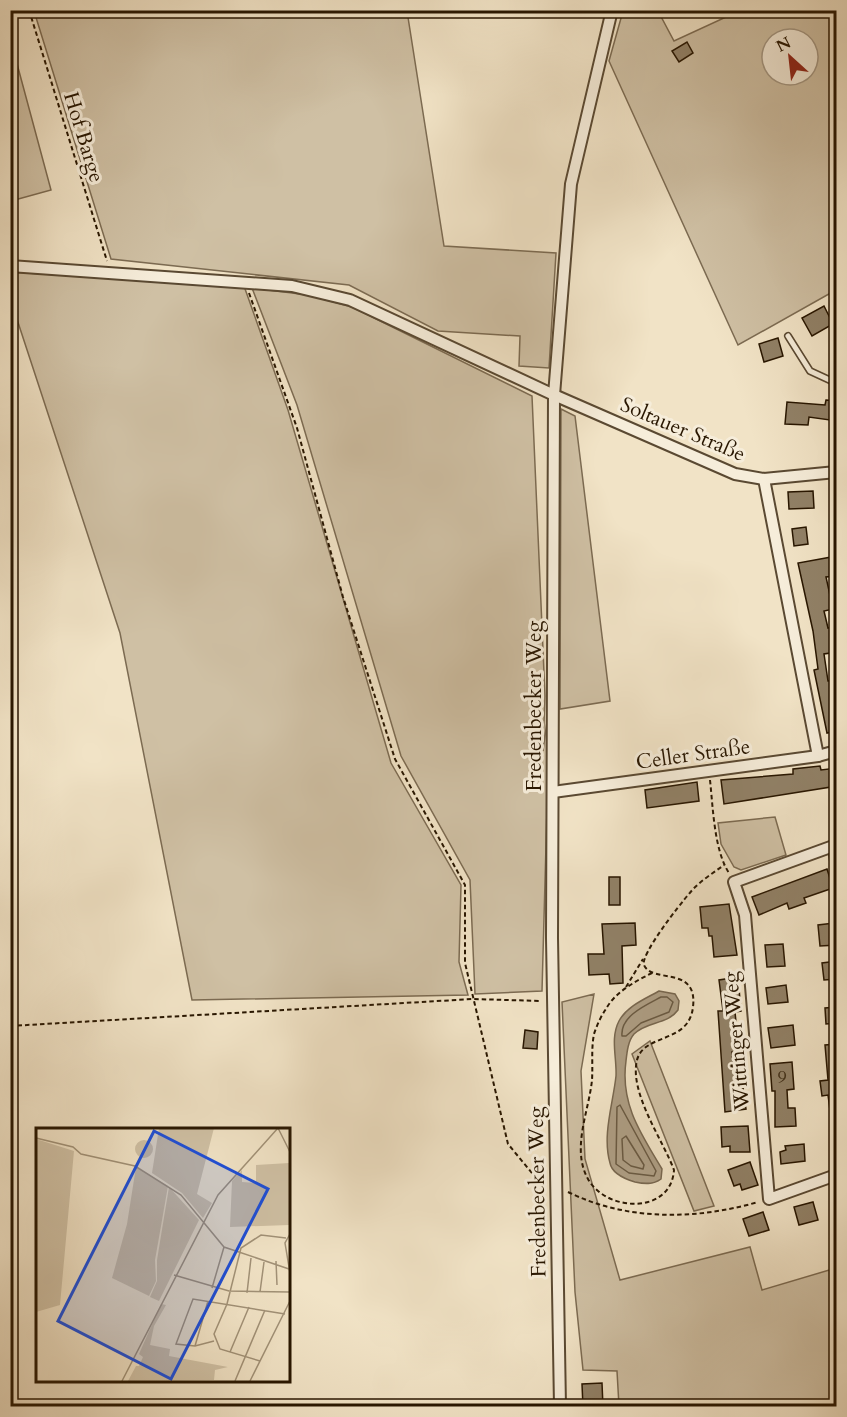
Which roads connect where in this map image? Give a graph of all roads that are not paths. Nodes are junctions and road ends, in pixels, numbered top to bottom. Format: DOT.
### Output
graph roads {
  1 [pos="612,10"];
  2 [pos="10,266"];
  3 [pos="788,336"];
  4 [pos="837,383"];
  5 [pos="554,395"];
  6 [pos="837,472"];
  7 [pos="764,479"];
  8 [pos="837,751"];
  9 [pos="818,756"];
  10 [pos="554,792"];
  11 [pos="835,846"];
  12 [pos="837,861"];
  13 [pos="837,1175"];
  14 [pos="560,1407"];
  1 -- 5 [label="street, Fredenbecker Weg"];
  2 -- 5 [label="street, Soltauer Straße"];
  3 -- 4 [label="lane"];
  5 -- 7 [label="street, Soltauer Straße"];
  5 -- 10 [label="street, Fredenbecker Weg"];
  6 -- 7 [label="street, Soltauer Straße"];
  7 -- 9 [label="street"];
  8 -- 9 [label="street, Celler Straße"];
  9 -- 10 [label="street, Celler Straße"];
  10 -- 14 [label="street, Fredenbecker Weg"];
  11 -- 12 [label="street"];
  11 -- 13 [label="street, Wittinger Weg"];
}
